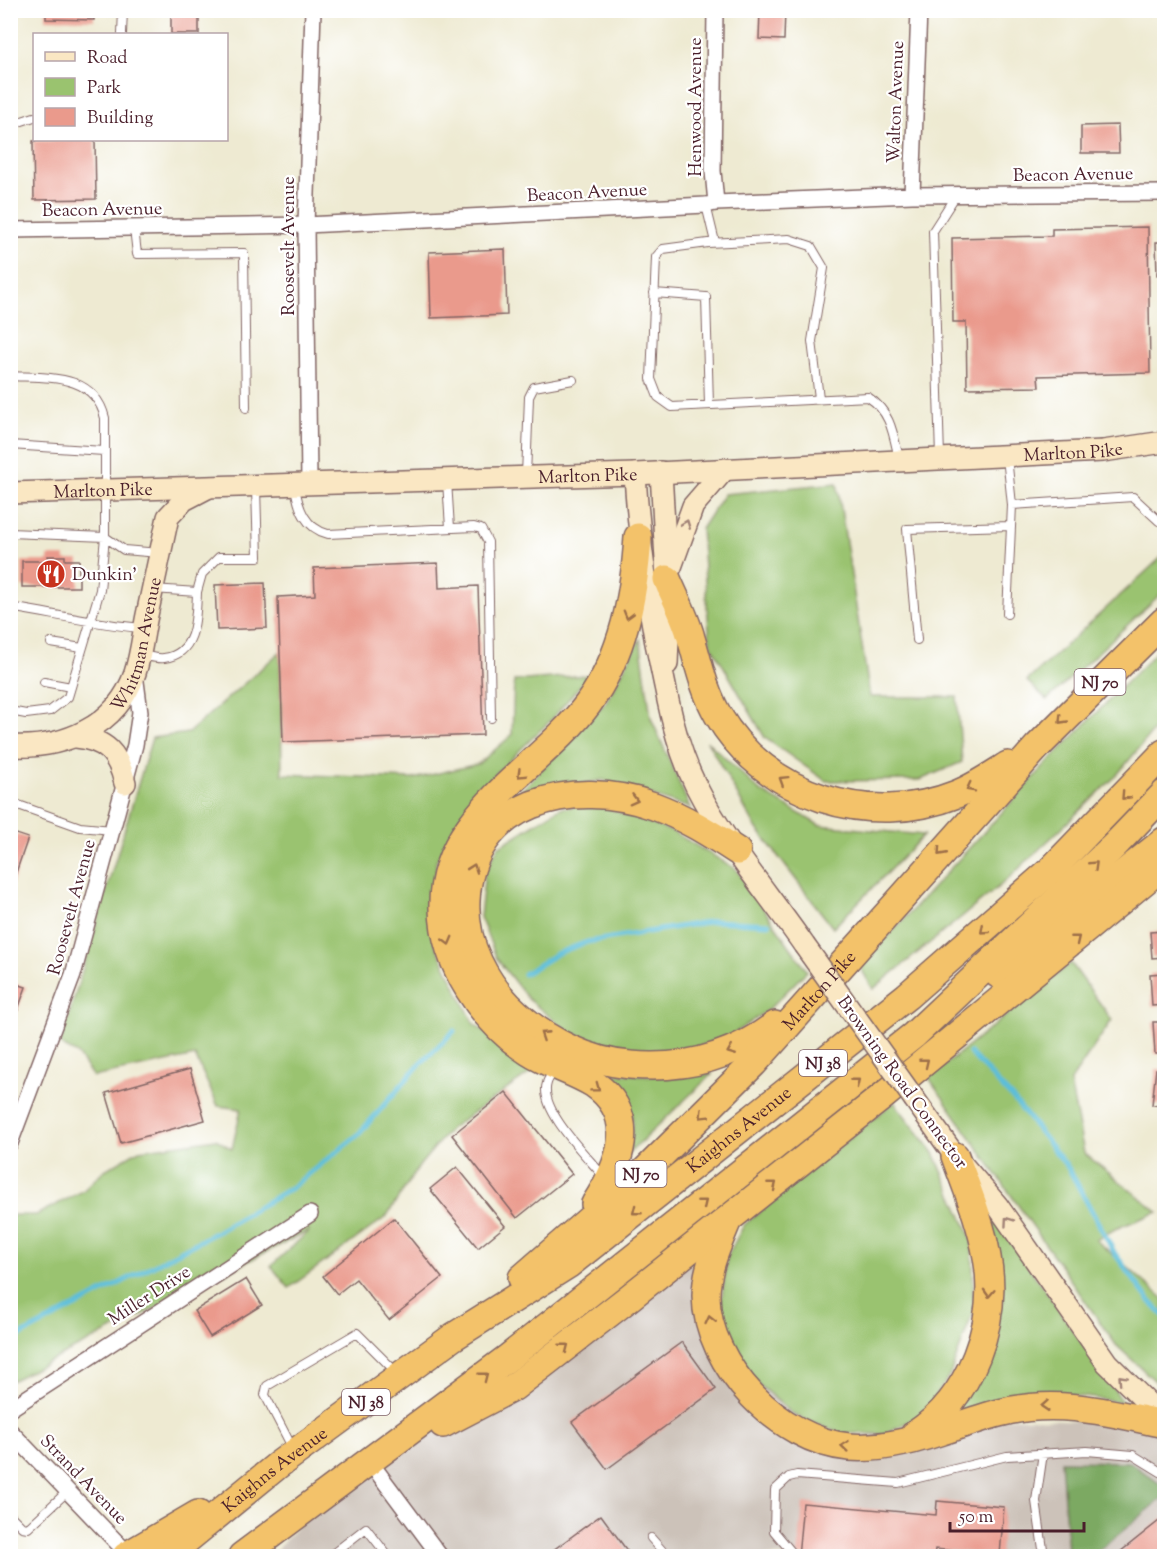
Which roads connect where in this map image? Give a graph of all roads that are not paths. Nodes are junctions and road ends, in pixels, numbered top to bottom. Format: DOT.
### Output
graph roads {
  1 [pos="123,10"];
  2 [pos="313,10"];
  3 [pos="715,10"];
  4 [pos="919,10"];
  5 [pos="122,33"];
  6 [pos="33,117"];
  7 [pos="10,125"];
  8 [pos="1164,193"];
  9 [pos="912,195"];
  10 [pos="956,195"];
  11 [pos="711,204"];
  12 [pos="306,225"];
  13 [pos="134,228"];
  14 [pos="10,230"];
  15 [pos="715,243"];
  16 [pos="654,293"];
  17 [pos="10,376"];
  18 [pos="573,380"];
  19 [pos="819,398"];
  20 [pos="709,405"];
  21 [pos="246,408"];
  22 [pos="1164,442"];
  23 [pos="10,445"];
  24 [pos="104,451"];
  25 [pos="1006,455"];
  26 [pos="940,458"];
  27 [pos="899,460"];
  28 [pos="725,469"];
  29 [pos="661,472"];
  30 [pos="635,474"];
  31 [pos="526,477"];
  32 [pos="447,479"];
  33 [pos="302,483"];
  34 [pos="256,485"];
  35 [pos="143,488"];
  36 [pos="210,488"];
  37 [pos="104,489"];
  38 [pos="10,493"];
  39 [pos="1012,505"];
  40 [pos="168,517"];
  41 [pos="1159,521"];
  42 [pos="1011,526"];
  43 [pos="450,528"];
  44 [pos="10,534"];
  45 [pos="105,537"];
  46 [pos="638,537"];
  47 [pos="160,553"];
  48 [pos="667,579"];
  49 [pos="152,589"];
  50 [pos="197,592"];
  51 [pos="10,609"];
  52 [pos="1007,614"];
  53 [pos="89,621"];
  54 [pos="1164,621"];
  55 [pos="144,628"];
  56 [pos="917,640"];
  57 [pos="51,643"];
  58 [pos="82,648"];
  59 [pos="137,665"];
  60 [pos="44,682"];
  61 [pos="71,687"];
  62 [pos="665,689"];
  63 [pos="10,711"];
  64 [pos="491,718"];
  65 [pos="76,737"];
  66 [pos="10,746"];
  67 [pos="1037,747"];
  68 [pos="1164,753"];
  69 [pos="125,783"];
  70 [pos="1164,794"];
  71 [pos="10,802"];
  72 [pos="112,830"];
  73 [pos="1164,841"];
  74 [pos="737,851"];
  75 [pos="1164,865"];
  76 [pos="814,995"];
  77 [pos="914,1035"];
  78 [pos="556,1066"];
  79 [pos="10,1143"];
  80 [pos="955,1156"];
  81 [pos="609,1182"];
  82 [pos="310,1214"];
  83 [pos="728,1221"];
  84 [pos="578,1230"];
  85 [pos="453,1337"];
  86 [pos="400,1377"];
  87 [pos="10,1409"];
  88 [pos="1164,1419"];
  89 [pos="1164,1424"];
  90 [pos="10,1431"];
  91 [pos="903,1442"];
  92 [pos="1043,1453"];
  93 [pos="287,1459"];
  94 [pos="370,1462"];
  95 [pos="1164,1474"];
  96 [pos="69,1490"];
  97 [pos="326,1495"];
  98 [pos="10,1515"];
  99 [pos="651,1538"];
  100 [pos="128,1556"];
  101 [pos="438,1556"];
  102 [pos="167,1557"];
  103 [pos="242,1557"];
  104 [pos="271,1557"];
  105 [pos="330,1557"];
  106 [pos="388,1557"];
  107 [pos="667,1557"];
  108 [pos="795,1557"];
  109 [pos="1044,1557"];
  1 -- 5 [label="lane"];
  2 -- 12 [label="street, Roosevelt Avenue"];
  3 -- 11 [label="street, Henwood Avenue"];
  4 -- 9 [label="street, Walton Avenue"];
  6 -- 7 [label="lane"];
  8 -- 10 [label="street, Beacon Avenue"];
  9 -- 10 [label="street, Beacon Avenue"];
  9 -- 11 [label="street, Beacon Avenue"];
  10 -- 26 [label="lane"];
  11 -- 12 [label="street, Beacon Avenue"];
  11 -- 15 [label="lane"];
  12 -- 13 [label="street, Beacon Avenue"];
  12 -- 33 [label="street, Roosevelt Avenue"];
  13 -- 14 [label="street, Beacon Avenue"];
  13 -- 21 [label="lane"];
  15 -- 16 [label="lane"];
  15 -- 19 [label="lane"];
  16 -- 20 [label="lane"];
  16 -- 20 [label="lane"];
  17 -- 24 [label="lane"];
  18 -- 31 [label="lane"];
  19 -- 20 [label="lane"];
  19 -- 27 [label="lane"];
  22 -- 25 [label="main road, Marlton Pike"];
  23 -- 24 [label="lane"];
  24 -- 37 [label="lane"];
  25 -- 26 [label="main road, Marlton Pike"];
  25 -- 39 [label="lane"];
  26 -- 27 [label="main road, Marlton Pike"];
  27 -- 28 [label="main road, Marlton Pike"];
  28 -- 29 [label="main road, Marlton Pike"];
  48 -- 28 [label="main road, one-way"];
  29 -- 30 [label="main road, Marlton Pike"];
  29 -- 48 [label="main road, Browning Road Connector"];
  30 -- 31 [label="main road, Marlton Pike"];
  30 -- 46 [label="main road, Browning Road Connector"];
  31 -- 32 [label="main road, Marlton Pike"];
  32 -- 33 [label="main road, Marlton Pike"];
  32 -- 43 [label="lane"];
  33 -- 34 [label="main road, Marlton Pike"];
  33 -- 43 [label="lane"];
  34 -- 36 [label="main road, Marlton Pike"];
  34 -- 50 [label="lane"];
  35 -- 36 [label="main road, Marlton Pike"];
  35 -- 37 [label="main road, Marlton Pike"];
  35 -- 40 [label="main road"];
  36 -- 40 [label="main road"];
  37 -- 38 [label="main road, Marlton Pike"];
  37 -- 45 [label="lane"];
  39 -- 41 [label="lane"];
  39 -- 42 [label="lane"];
  40 -- 47 [label="main road, Whitman Avenue"];
  42 -- 52 [label="lane"];
  42 -- 56 [label="lane"];
  43 -- 64 [label="lane"];
  44 -- 45 [label="lane"];
  45 -- 47 [label="lane"];
  45 -- 53 [label="lane"];
  46 -- 62 [label="main road, Browning Road Connector"];
  46 -- 78 [label="highway, one-way"];
  47 -- 49 [label="main road, Whitman Avenue"];
  48 -- 62 [label="main road, Browning Road Connector"];
  67 -- 48 [label="highway, one-way"];
  49 -- 50 [label="lane"];
  49 -- 55 [label="main road, Whitman Avenue"];
  50 -- 59 [label="lane"];
  51 -- 53 [label="lane"];
  53 -- 55 [label="lane"];
  53 -- 58 [label="lane"];
  54 -- 67 [label="highway, Marlton Pike / NJ 70, one-way"];
  55 -- 59 [label="main road, Whitman Avenue"];
  57 -- 58 [label="lane"];
  58 -- 61 [label="lane"];
  59 -- 65 [label="main road, Whitman Avenue"];
  59 -- 69 [label="street, Roosevelt Avenue"];
  60 -- 61 [label="lane"];
  61 -- 63 [label="lane"];
  62 -- 74 [label="main road, Browning Road Connector"];
  65 -- 66 [label="main road, Whitman Avenue"];
  65 -- 69 [label="main road"];
  67 -- 76 [label="highway, Marlton Pike / NJ 70, one-way"];
  68 -- 85 [label="highway, Kaighns Avenue / NJ 38, one-way"];
  69 -- 72 [label="street, Roosevelt Avenue"];
  77 -- 70 [label="highway, Kaighns Avenue / NJ 38, one-way"];
  71 -- 72 [label="lane"];
  72 -- 79 [label="street, Roosevelt Avenue"];
  73 -- 77 [label="highway"];
  76 -- 74 [label="highway, one-way"];
  74 -- 80 [label="main road, Browning Road Connector, bridge"];
  83 -- 75 [label="highway, one-way"];
  76 -- 84 [label="highway, Marlton Pike / NJ 70, one-way"];
  94 -- 77 [label="highway, Kaighns Avenue / NJ 38, one-way"];
  78 -- 81 [label="lane"];
  78 -- 81 [label="highway, one-way"];
  88 -- 80 [label="main road, Browning Road Connector, one-way"];
  80 -- 91 [label="highway, one-way"];
  81 -- 84 [label="highway"];
  82 -- 87 [label="street, Miller Drive"];
  91 -- 83 [label="highway, one-way"];
  94 -- 83 [label="highway, one-way"];
  84 -- 85 [label="highway, Marlton Pike / NJ 70"];
  85 -- 86 [label="highway, Kaighns Avenue / NJ 38"];
  86 -- 93 [label="highway, Kaighns Avenue / NJ 38"];
  86 -- 93 [label="lane"];
  89 -- 91 [label="highway, one-way"];
  90 -- 96 [label="street, Strand Avenue"];
  92 -- 95 [label="lane"];
  92 -- 108 [label="lane"];
  92 -- 109 [label="lane"];
  93 -- 100 [label="highway"];
  93 -- 102 [label="highway, Kaighns Avenue / NJ 38"];
  94 -- 97 [label="highway, Kaighns Avenue / NJ 38"];
  94 -- 101 [label="street"];
  96 -- 98 [label="lane"];
  96 -- 100 [label="street, Strand Avenue"];
  97 -- 103 [label="highway, Kaighns Avenue / NJ 38"];
  97 -- 104 [label="highway"];
  99 -- 107 [label="lane"];
  105 -- 106 [label="lane"];
}
